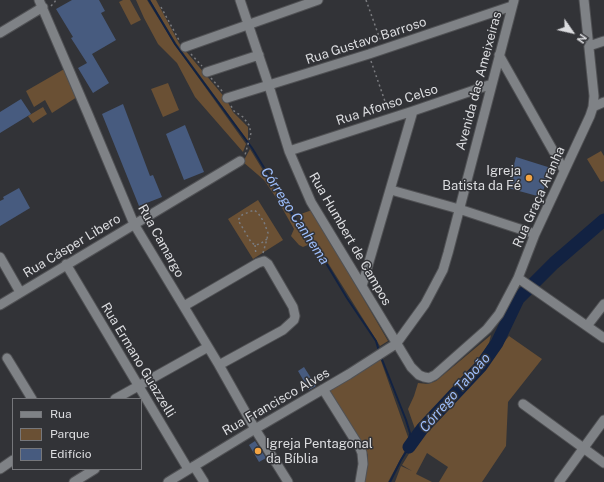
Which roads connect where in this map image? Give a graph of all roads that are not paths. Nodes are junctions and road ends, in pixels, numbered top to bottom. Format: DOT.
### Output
graph roads {
  1 [pos="240,0"];
  2 [pos="318,0"];
  3 [pos="584,0"];
  4 [pos="513,3"];
  5 [pos="41,4"];
  6 [pos="248,24"];
  7 [pos="0,33"];
  8 [pos="604,41"];
  9 [pos="589,46"];
  10 [pos="185,47"];
  11 [pos="259,55"];
  12 [pos="499,55"];
  13 [pos="207,72"];
  14 [pos="492,84"];
  15 [pos="269,86"];
  16 [pos="227,98"];
  17 [pos="604,102"];
  18 [pos="593,107"];
  19 [pos="413,111"];
  20 [pos="289,151"];
  21 [pos="240,162"];
  22 [pos="564,170"];
  23 [pos="391,190"];
  24 [pos="459,209"];
  25 [pos="134,224"];
  26 [pos="535,234"];
  27 [pos="0,257"];
  28 [pos="66,264"];
  29 [pos="519,279"];
  30 [pos="362,286"];
  31 [pos="20,292"];
  32 [pos="604,304"];
  33 [pos="0,305"];
  34 [pos="184,306"];
  35 [pos="587,326"];
  36 [pos="604,338"];
  37 [pos="396,344"];
  38 [pos="208,347"];
  39 [pos="7,358"];
  40 [pos="220,365"];
  41 [pos="435,375"];
  42 [pos="138,386"];
  43 [pos="323,389"];
  44 [pos="31,398"];
  45 [pos="117,398"];
  46 [pos="523,404"];
  47 [pos="604,420"];
  48 [pos="255,429"];
  49 [pos="583,449"];
  50 [pos="12,461"];
  51 [pos="604,463"];
  52 [pos="191,468"];
  53 [pos="0,469"];
  54 [pos="93,470"];
  55 [pos="74,482"];
  56 [pos="168,482"];
  57 [pos="204,482"];
  58 [pos="288,482"];
  59 [pos="360,482"];
  60 [pos="559,482"];
  1 -- 6 [label="street, Rua Humbert de Campos"];
  2 -- 6 [label="street"];
  3 -- 9 [label="street, Rua Graça Aranha"];
  4 -- 12 [label="street, Avenida das Ameixeiras"];
  4 -- 15 [label="street, Rua Gustavo Barroso"];
  5 -- 7 [label="street"];
  5 -- 25 [label="street, Rua Camargo"];
  6 -- 10 [label="street"];
  6 -- 11 [label="street, Rua Humbert de Campos"];
  8 -- 9 [label="street"];
  9 -- 18 [label="street, Rua Graça Aranha"];
  11 -- 13 [label="street"];
  11 -- 15 [label="street, Rua Humbert de Campos"];
  12 -- 14 [label="street, Avenida das Ameixeiras"];
  12 -- 22 [label="street"];
  14 -- 19 [label="street, Rua Afonso Celso"];
  14 -- 24 [label="street, Avenida das Ameixeiras"];
  15 -- 16 [label="street, Rua Gustavo Barroso"];
  15 -- 20 [label="street, Rua Humbert de Campos"];
  17 -- 18 [label="street"];
  18 -- 22 [label="street, Rua Graça Aranha"];
  19 -- 20 [label="street, Rua Afonso Celso"];
  19 -- 23 [label="street"];
  20 -- 30 [label="street, Rua Humbert de Campos"];
  21 -- 25 [label="street, Rua Cásper Libero"];
  22 -- 26 [label="street, Rua Graça Aranha"];
  23 -- 24 [label="street"];
  23 -- 30 [label="street"];
  24 -- 26 [label="street"];
  24 -- 37 [label="street, Avenida das Ameixeiras"];
  25 -- 28 [label="street, Rua Cásper Libero"];
  25 -- 34 [label="street, Rua Camargo"];
  26 -- 29 [label="street, Rua Graça Aranha"];
  27 -- 31 [label="street"];
  28 -- 31 [label="street, Rua Cásper Libero"];
  28 -- 42 [label="street, Rua Ermano Guazzelli"];
  29 -- 35 [label="street"];
  29 -- 41 [label="street, Rua Graça Aranha"];
  30 -- 37 [label="street, Rua Humbert de Campos"];
  31 -- 33 [label="street, Rua Cásper Libero"];
  32 -- 35 [label="street"];
  34 -- 38 [label="street, Rua Camargo"];
  34 -- 40 [label="street"];
  35 -- 36 [label="street"];
  37 -- 41 [label="street, Rua Humbert de Campos"];
  37 -- 43 [label="street, Rua Francisco Alves"];
  38 -- 40 [label="street, Rua Camargo"];
  38 -- 42 [label="street"];
  39 -- 44 [label="street"];
  40 -- 48 [label="street, Rua Camargo"];
  42 -- 45 [label="street"];
  42 -- 52 [label="street, Rua Ermano Guazzelli"];
  43 -- 48 [label="street, Rua Francisco Alves"];
  43 -- 59 [label="street"];
  46 -- 49 [label="street"];
  47 -- 49 [label="street"];
  48 -- 52 [label="street, Rua Francisco Alves"];
  48 -- 58 [label="street, Rua Camargo"];
  49 -- 51 [label="street"];
  49 -- 60 [label="street"];
  50 -- 53 [label="street"];
  52 -- 56 [label="street, Rua Francisco Alves"];
  52 -- 57 [label="street, Rua Ermano Guazzelli"];
  54 -- 55 [label="street"];
}
